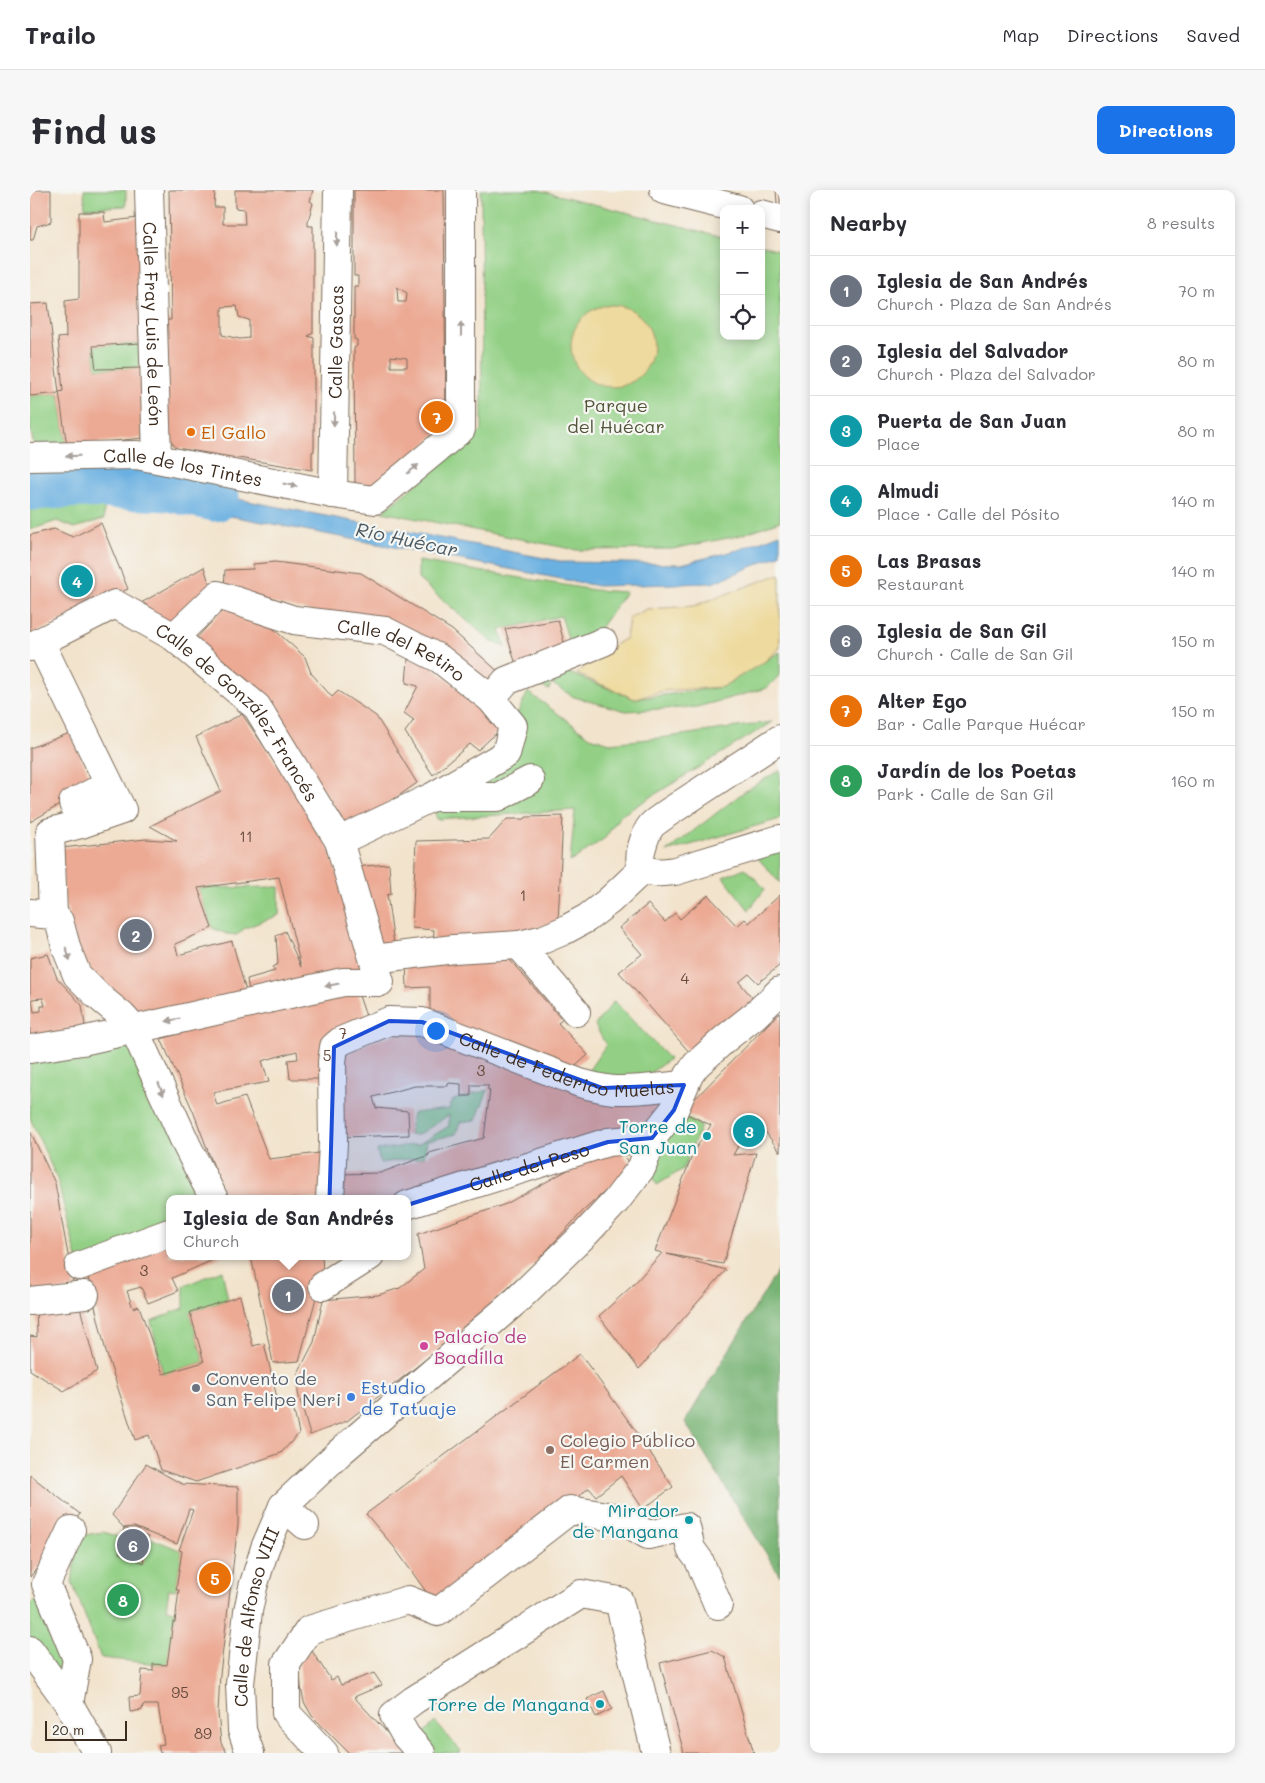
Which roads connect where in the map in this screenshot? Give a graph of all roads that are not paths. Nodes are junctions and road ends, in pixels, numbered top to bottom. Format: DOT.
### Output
graph roads {
  1 [pos="148,190"];
  2 [pos="338,190"];
  3 [pos="461,190"];
  4 [pos="664,190"];
  5 [pos="748,190"];
  6 [pos="723,205"];
  7 [pos="750,205"];
  8 [pos="765,215"];
  9 [pos="780,219"];
  10 [pos="30,457"];
  11 [pos="157,457"];
  12 [pos="333,494"];
  13 [pos="174,637"];
  14 [pos="603,642"];
  15 [pos="35,644"];
  16 [pos="491,699"];
  17 [pos="780,739"];
  18 [pos="530,780"];
  19 [pos="100,789"];
  20 [pos="432,797"];
  21 [pos="81,824"];
  22 [pos="780,839"];
  23 [pos="339,841"];
  24 [pos="644,868"];
  25 [pos="42,914"];
  26 [pos="519,945"];
  27 [pos="377,971"];
  28 [pos="780,991"];
  29 [pos="576,1012"];
  30 [pos="134,1028"];
  31 [pos="30,1049"];
  32 [pos="684,1085"];
  33 [pos="652,1138"];
  34 [pos="212,1195"];
  35 [pos="330,1195"];
  36 [pos="411,1204"];
  37 [pos="166,1234"];
  38 [pos="364,1260"];
  39 [pos="79,1266"];
  40 [pos="323,1286"];
  41 [pos="85,1295"];
  42 [pos="30,1301"];
  43 [pos="291,1498"];
  44 [pos="305,1525"];
  45 [pos="72,1530"];
  46 [pos="718,1605"];
  47 [pos="30,1650"];
  48 [pos="69,1704"];
  49 [pos="97,1753"];
  50 [pos="250,1753"];
  51 [pos="324,1753"];
  52 [pos="421,1753"];
  53 [pos="656,1753"];
  1 -- 11 [label="street, Calle Fray Luis de León"];
  2 -- 12 [label="street, Calle Gascas, one-way"];
  12 -- 3 [label="street, Calle de los Tintes, one-way"];
  4 -- 6 [label="street"];
  5 -- 7 [label="street"];
  8 -- 9 [label="street"];
  11 -- 10 [label="street, Calle de los Tintes, one-way"];
  11 -- 12 [label="street, Calle de los Tintes, one-way"];
  13 -- 15 [label="street, Calle de González Francés"];
  13 -- 16 [label="street, Calle del Retiro"];
  13 -- 23 [label="street, Calle de González Francés"];
  14 -- 16 [label="street"];
  15 -- 21 [label="street"];
  16 -- 20 [label="street, Calle del Retiro"];
  17 -- 24 [label="street"];
  18 -- 20 [label="street, Calle del Retiro"];
  19 -- 21 [label="street"];
  20 -- 23 [label="street, Calle del Retiro"];
  21 -- 25 [label="street"];
  22 -- 24 [label="street"];
  23 -- 27 [label="street, Calle de González Francés"];
  24 -- 26 [label="street"];
  25 -- 30 [label="street, one-way"];
  26 -- 27 [label="street"];
  26 -- 29 [label="street"];
  27 -- 30 [label="street, one-way"];
  28 -- 32 [label="street"];
  30 -- 31 [label="street"];
  30 -- 34 [label="street, one-way"];
  32 -- 33 [label="street"];
  32 -- 35 [label="street, Calle de Federico Muelas"];
  33 -- 36 [label="street, Calle del Peso"];
  33 -- 43 [label="street"];
  37 -- 39 [label="street"];
  38 -- 40 [label="street"];
  41 -- 42 [label="street"];
  43 -- 44 [label="street"];
  43 -- 50 [label="street, Calle de Alfonso VIII"];
  45 -- 48 [label="street"];
  46 -- 51 [label="street"];
  47 -- 48 [label="street"];
  48 -- 49 [label="street"];
  52 -- 53 [label="street"];
}
